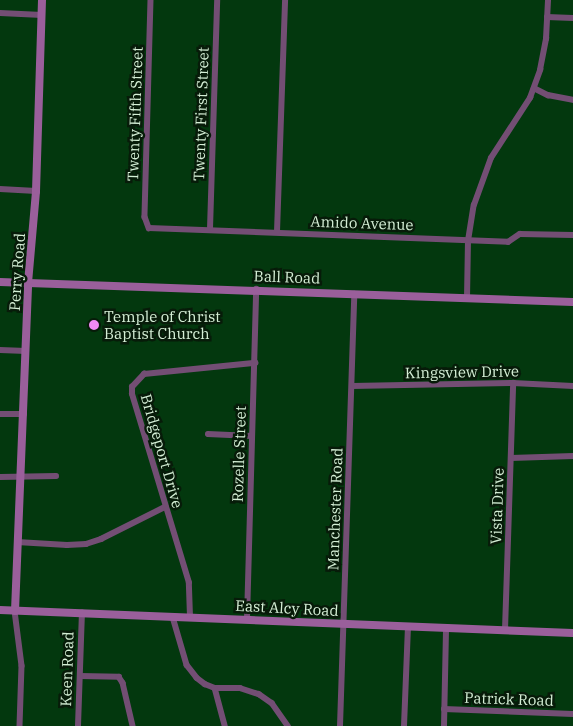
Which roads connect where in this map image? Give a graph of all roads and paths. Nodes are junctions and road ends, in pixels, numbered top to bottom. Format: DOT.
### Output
graph roads {
  1 [pos="42,0"];
  2 [pos="151,0"];
  3 [pos="217,0"];
  4 [pos="285,0"];
  5 [pos="548,0"];
  6 [pos="0,13"];
  7 [pos="42,15"];
  8 [pos="547,17"];
  9 [pos="573,18"];
  10 [pos="534,88"];
  11 [pos="573,100"];
  12 [pos="0,189"];
  13 [pos="36,191"];
  14 [pos="149,228"];
  15 [pos="210,229"];
  16 [pos="277,232"];
  17 [pos="573,235"];
  18 [pos="468,241"];
  19 [pos="0,282"];
  20 [pos="28,282"];
  21 [pos="256,289"];
  22 [pos="354,294"];
  23 [pos="467,298"];
  24 [pos="573,302"];
  25 [pos="0,350"];
  26 [pos="26,351"];
  27 [pos="255,363"];
  28 [pos="513,383"];
  29 [pos="352,386"];
  30 [pos="573,386"];
  31 [pos="0,414"];
  32 [pos="24,414"];
  33 [pos="208,434"];
  34 [pos="252,436"];
  35 [pos="573,456"];
  36 [pos="511,458"];
  37 [pos="56,476"];
  38 [pos="0,477"];
  39 [pos="20,477"];
  40 [pos="165,507"];
  41 [pos="17,542"];
  42 [pos="0,610"];
  43 [pos="15,611"];
  44 [pos="82,613"];
  45 [pos="173,617"];
  46 [pos="190,617"];
  47 [pos="247,619"];
  48 [pos="343,624"];
  49 [pos="408,627"];
  50 [pos="446,628"];
  51 [pos="505,630"];
  52 [pos="573,633"];
  53 [pos="80,676"];
  54 [pos="215,688"];
  55 [pos="444,709"];
  56 [pos="573,714"];
  57 [pos="20,726"];
  58 [pos="78,726"];
  59 [pos="133,726"];
  60 [pos="225,726"];
  61 [pos="288,726"];
  62 [pos="340,726"];
  63 [pos="404,726"];
  64 [pos="444,726"];
  1 -- 7 [label="street, Perry Road"];
  2 -- 14 [label="street, Twenty Fifth Street"];
  3 -- 15 [label="street, Twenty First Street"];
  4 -- 16 [label="street"];
  5 -- 8 [label="street"];
  6 -- 7 [label="street"];
  7 -- 13 [label="street, Perry Road"];
  8 -- 9 [label="street"];
  8 -- 10 [label="street"];
  10 -- 11 [label="street"];
  10 -- 18 [label="street"];
  12 -- 13 [label="street"];
  13 -- 20 [label="street, Perry Road"];
  14 -- 15 [label="street, Amido Avenue"];
  15 -- 16 [label="street, Amido Avenue"];
  16 -- 18 [label="street, Amido Avenue"];
  17 -- 18 [label="street, Amido Avenue"];
  18 -- 23 [label="street"];
  19 -- 20 [label="street, Ball Road"];
  20 -- 21 [label="street, Ball Road"];
  20 -- 26 [label="street, Perry Road"];
  21 -- 22 [label="street, Ball Road"];
  21 -- 27 [label="street, Rozelle Street"];
  22 -- 23 [label="street, Ball Road"];
  22 -- 29 [label="street, Manchester Road"];
  23 -- 24 [label="street, Ball Road"];
  25 -- 26 [label="street"];
  26 -- 32 [label="street, Perry Road"];
  27 -- 34 [label="street, Rozelle Street"];
  27 -- 40 [label="street, Bridgeport Drive"];
  28 -- 29 [label="street, Kingsview Drive"];
  28 -- 30 [label="street, Kingsview Drive"];
  28 -- 36 [label="street, Vista Drive"];
  29 -- 48 [label="street, Manchester Road"];
  31 -- 32 [label="street"];
  32 -- 39 [label="street, Perry Road"];
  33 -- 34 [label="street"];
  34 -- 47 [label="street, Rozelle Street"];
  35 -- 36 [label="street"];
  36 -- 51 [label="street, Vista Drive"];
  37 -- 39 [label="street"];
  38 -- 39 [label="street"];
  39 -- 41 [label="street, Perry Road"];
  40 -- 41 [label="street"];
  40 -- 46 [label="street, Bridgeport Drive"];
  41 -- 43 [label="street, Perry Road"];
  42 -- 43 [label="street, East Alcy Road"];
  43 -- 44 [label="street, East Alcy Road"];
  43 -- 57 [label="street, Perry Road"];
  44 -- 45 [label="street, East Alcy Road"];
  44 -- 53 [label="street, Keen Road"];
  45 -- 46 [label="street, East Alcy Road"];
  45 -- 54 [label="street"];
  46 -- 47 [label="street, East Alcy Road"];
  47 -- 48 [label="street, East Alcy Road"];
  48 -- 49 [label="street, East Alcy Road"];
  48 -- 62 [label="street, Manchester Road"];
  49 -- 50 [label="street, East Alcy Road"];
  49 -- 63 [label="street"];
  50 -- 51 [label="street, East Alcy Road"];
  50 -- 55 [label="street"];
  51 -- 52 [label="street, East Alcy Road"];
  53 -- 58 [label="street, Keen Road"];
  53 -- 59 [label="street"];
  54 -- 60 [label="street"];
  54 -- 61 [label="street"];
  55 -- 56 [label="street, Patrick Road"];
  55 -- 64 [label="street"];
}
